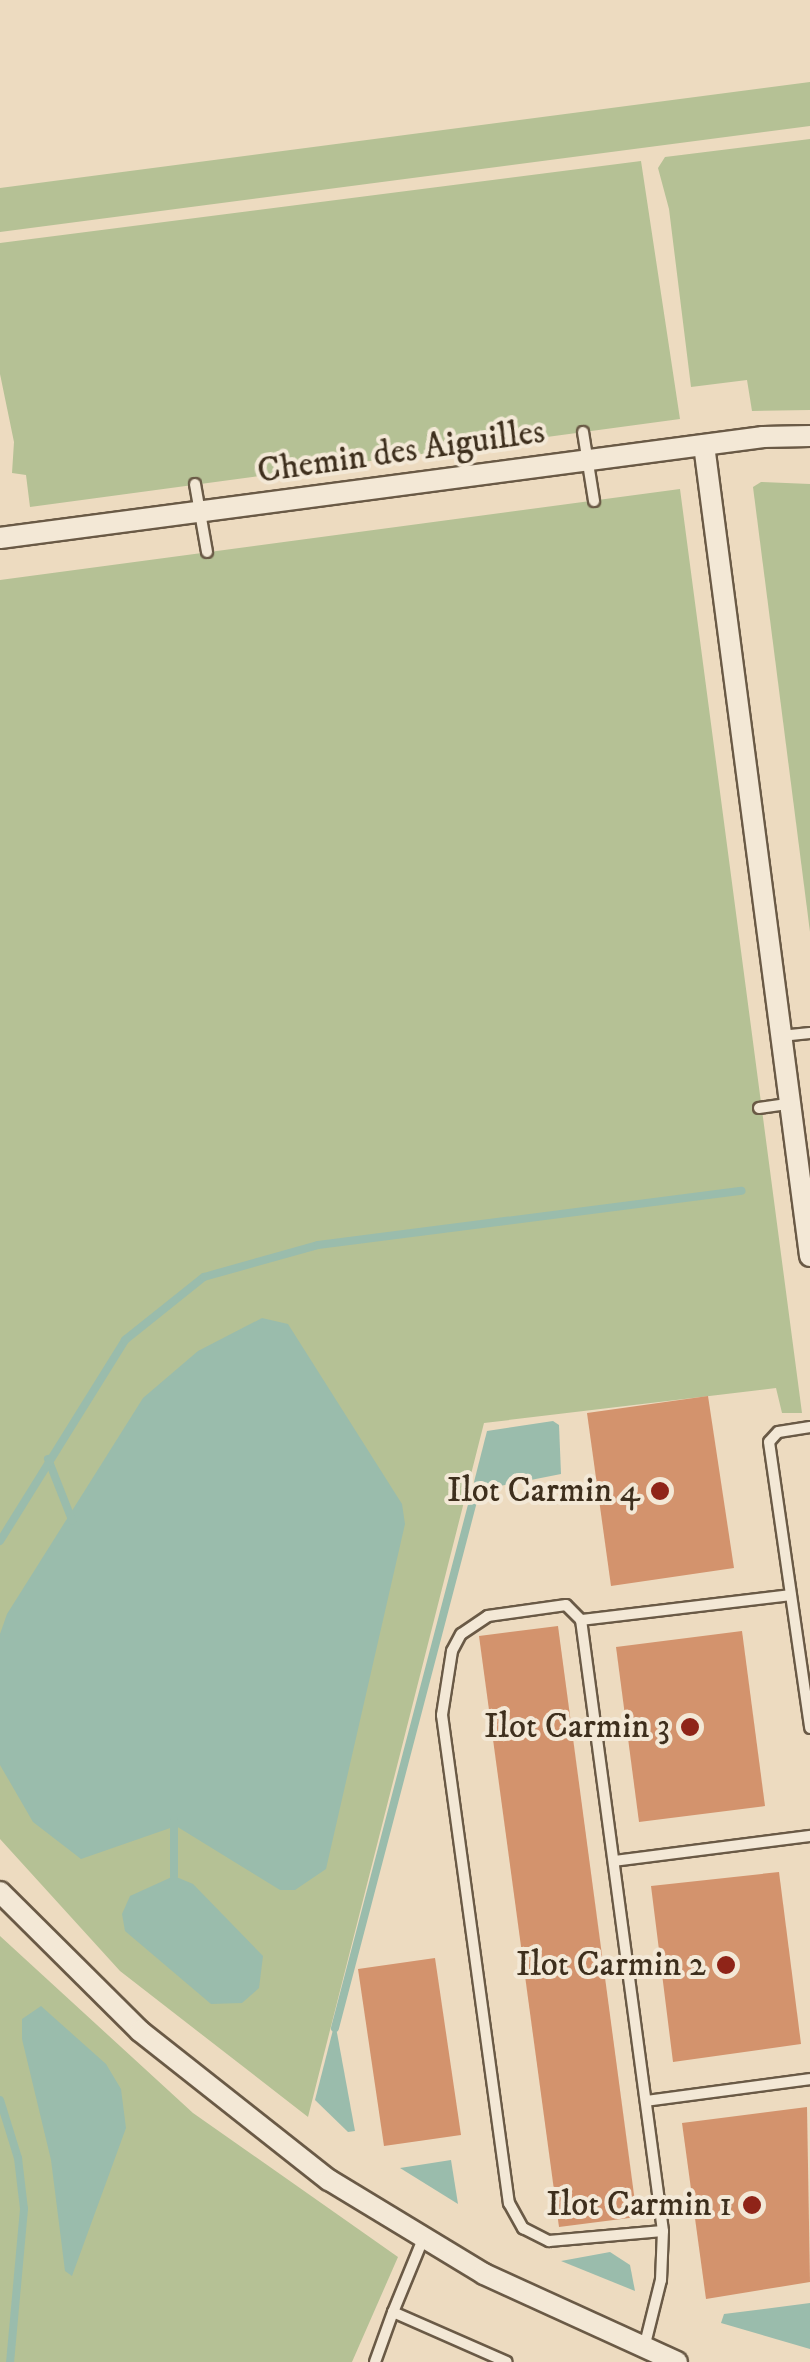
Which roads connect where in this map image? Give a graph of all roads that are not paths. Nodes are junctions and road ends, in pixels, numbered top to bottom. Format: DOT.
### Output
graph roads {
  1 [pos="583,432"];
  2 [pos="810,436"];
  3 [pos="704,445"];
  4 [pos="588,460"];
  5 [pos="195,484"];
  6 [pos="594,501"];
  7 [pos="200,512"];
  8 [pos="0,538"];
  9 [pos="206,552"];
  10 [pos="810,1033"];
  11 [pos="781,1036"];
  12 [pos="790,1104"];
  13 [pos="759,1108"];
  14 [pos="810,1256"];
  15 [pos="810,1426"];
  16 [pos="791,1595"];
  17 [pos="581,1620"];
  18 [pos="810,1728"];
  19 [pos="810,1836"];
  20 [pos="614,1861"];
  21 [pos="0,1892"];
  22 [pos="810,2079"];
  23 [pos="646,2101"];
  24 [pos="663,2231"];
  25 [pos="424,2239"];
  26 [pos="392,2312"];
  27 [pos="644,2350"];
  28 [pos="376,2362"];
  29 [pos="508,2362"];
  30 [pos="677,2362"];
  1 -- 4 [label="lane"];
  2 -- 3 [label="street, Chemin des Aiguilles"];
  3 -- 4 [label="street, Chemin des Aiguilles"];
  3 -- 11 [label="street"];
  4 -- 6 [label="lane"];
  4 -- 7 [label="street, Chemin des Aiguilles"];
  5 -- 7 [label="lane"];
  7 -- 8 [label="street, Chemin des Aiguilles"];
  7 -- 9 [label="lane"];
  10 -- 11 [label="lane"];
  11 -- 12 [label="street"];
  12 -- 13 [label="lane"];
  12 -- 14 [label="street"];
  15 -- 16 [label="lane"];
  16 -- 17 [label="lane"];
  16 -- 18 [label="lane"];
  17 -- 20 [label="lane"];
  17 -- 24 [label="lane"];
  19 -- 20 [label="lane"];
  20 -- 23 [label="lane"];
  21 -- 25 [label="street"];
  22 -- 23 [label="lane"];
  23 -- 24 [label="lane"];
  24 -- 27 [label="lane"];
  25 -- 26 [label="lane"];
  25 -- 27 [label="street"];
  26 -- 28 [label="lane"];
  26 -- 29 [label="lane"];
  27 -- 30 [label="street"];
}
